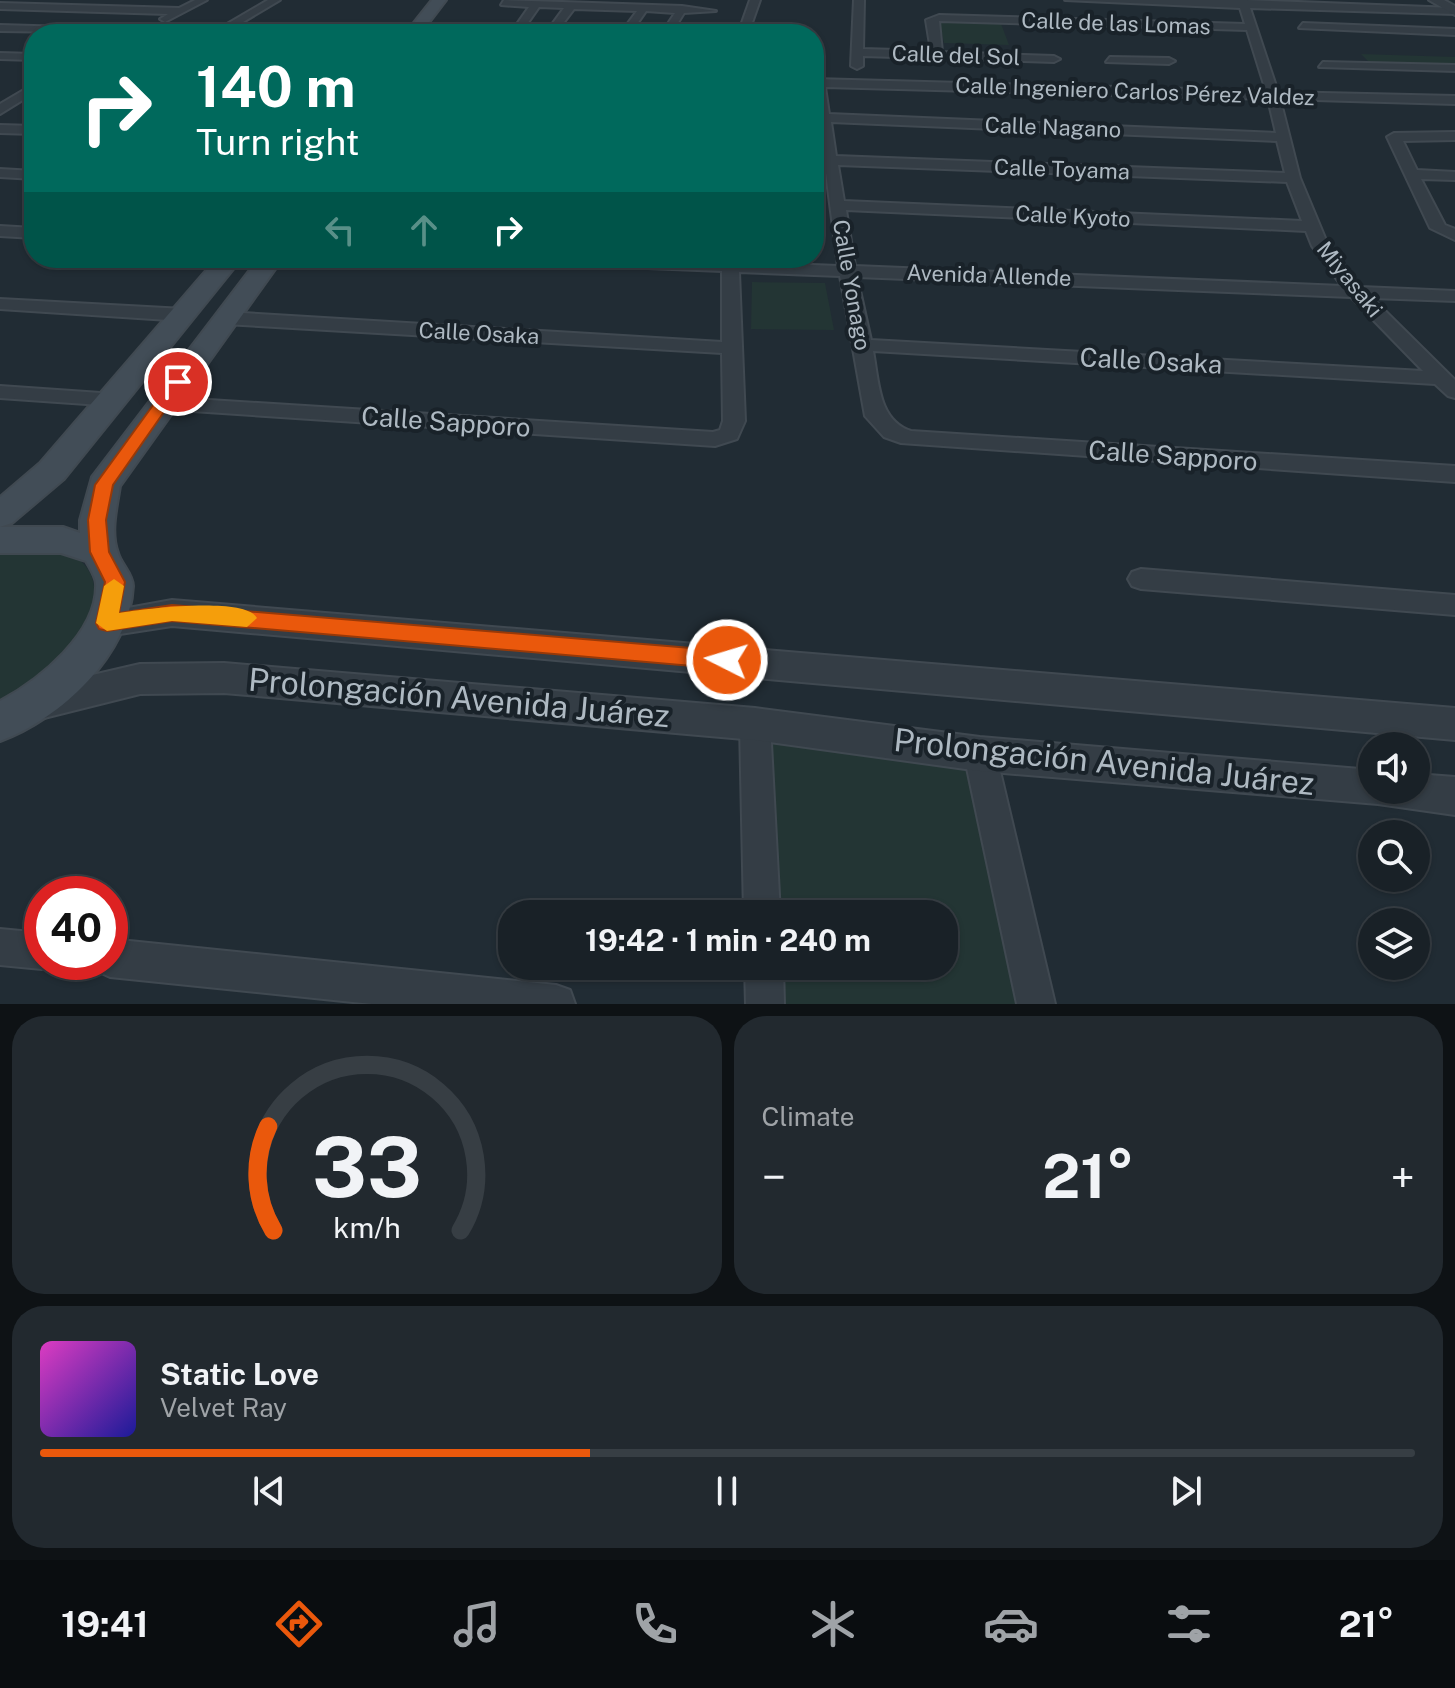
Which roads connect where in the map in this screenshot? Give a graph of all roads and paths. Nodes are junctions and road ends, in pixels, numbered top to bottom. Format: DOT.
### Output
graph roads {
  1 [pos="202,0"];
  2 [pos="275,0"];
  3 [pos="439,0"];
  4 [pos="755,0"];
  5 [pos="859,0"];
  6 [pos="1070,0"];
  7 [pos="1435,0"];
  8 [pos="1243,2"];
  9 [pos="504,3"];
  10 [pos="536,4"];
  11 [pos="572,5"];
  12 [pos="0,6"];
  13 [pos="644,8"];
  14 [pos="682,9"];
  15 [pos="180,11"];
  16 [pos="711,11"];
  17 [pos="1455,11"];
  18 [pos="1009,20"];
  19 [pos="1084,22"];
  20 [pos="154,24"];
  21 [pos="233,24"];
  22 [pos="420,24"];
  23 [pos="522,24"];
  24 [pos="558,24"];
  25 [pos="632,24"];
  26 [pos="672,24"];
  27 [pos="747,24"];
  28 [pos="1303,26"];
  29 [pos="1250,27"];
  30 [pos="0,28"];
  31 [pos="1337,28"];
  32 [pos="24,29"];
  33 [pos="1014,32"];
  34 [pos="1455,32"];
  35 [pos="1092,35"];
  36 [pos="1344,39"];
  37 [pos="1019,45"];
  38 [pos="1101,48"];
  39 [pos="1169,49"];
  40 [pos="1351,50"];
  41 [pos="857,52"];
  42 [pos="937,55"];
  43 [pos="0,56"];
  44 [pos="24,57"];
  45 [pos="1024,58"];
  46 [pos="1054,59"];
  47 [pos="1323,65"];
  48 [pos="1361,66"];
  49 [pos="1455,68"];
  50 [pos="824,83"];
  51 [pos="856,84"];
  52 [pos="0,92"];
  53 [pos="24,92"];
  54 [pos="1273,94"];
  55 [pos="24,96"];
  56 [pos="1455,100"];
  57 [pos="0,110"];
  58 [pos="824,118"];
  59 [pos="0,129"];
  60 [pos="24,130"];
  61 [pos="1455,136"];
  62 [pos="1282,137"];
  63 [pos="831,160"];
  64 [pos="0,173"];
  65 [pos="24,174"];
  66 [pos="1455,176"];
  67 [pos="1293,178"];
  68 [pos="1417,179"];
  69 [pos="1455,186"];
  70 [pos="838,205"];
  71 [pos="1309,226"];
  72 [pos="0,231"];
  73 [pos="24,232"];
  74 [pos="1455,235"];
  75 [pos="222,268"];
  76 [pos="263,268"];
  77 [pos="730,268"];
  78 [pos="824,268"];
  79 [pos="847,269"];
  80 [pos="1355,291"];
  81 [pos="1455,296"];
  82 [pos="0,304"];
  83 [pos="184,315"];
  84 [pos="225,318"];
  85 [pos="862,345"];
  86 [pos="733,348"];
  87 [pos="1448,385"];
  88 [pos="0,392"];
  89 [pos="115,400"];
  90 [pos="162,403"];
  91 [pos="892,432"];
  92 [pos="1455,474"];
  93 [pos="0,515"];
  94 [pos="0,540"];
  95 [pos="99,552"];
  96 [pos="1141,579"];
  97 [pos="1455,605"];
  98 [pos="107,623"];
  99 [pos="13,714"];
  100 [pos="755,724"];
  101 [pos="1455,724"];
  102 [pos="980,754"];
  103 [pos="1358,787"];
  104 [pos="1430,794"];
  105 [pos="1455,796"];
  106 [pos="761,900"];
  107 [pos="0,947"];
  108 [pos="24,949"];
  109 [pos="128,960"];
  110 [pos="764,980"];
  111 [pos="556,1004"];
  112 [pos="765,1004"];
  113 [pos="1036,1004"];
  1 -- 15 [label="street"];
  2 -- 21 [label="street"];
  3 -- 22 [label="main road"];
  4 -- 27 [label="street"];
  5 -- 41 [label="street"];
  6 -- 8 [label="street"];
  7 -- 17 [label="street"];
  8 -- 17 [label="street"];
  8 -- 29 [label="street, Miyasaki"];
  9 -- 10 [label="street"];
  10 -- 11 [label="street"];
  10 -- 23 [label="street"];
  11 -- 13 [label="street"];
  11 -- 24 [label="street"];
  12 -- 15 [label="street"];
  13 -- 14 [label="street"];
  13 -- 25 [label="street"];
  14 -- 16 [label="street"];
  14 -- 26 [label="street"];
  15 -- 20 [label="street"];
  18 -- 19 [label="street, Calle de las Lomas"];
  18 -- 33 [label="street"];
  18 -- 42 [label="street, Calle de las Lomas"];
  19 -- 35 [label="street"];
  19 -- 39 [label="street, Calle de las Lomas"];
  28 -- 31 [label="street"];
  29 -- 39 [label="street, Calle de las Lomas"];
  29 -- 54 [label="street, Miyasaki"];
  30 -- 32 [label="street"];
  31 -- 34 [label="street"];
  31 -- 36 [label="street"];
  37 -- 45 [label="street"];
  38 -- 39 [label="street"];
  40 -- 48 [label="street"];
  41 -- 42 [label="street, Calle del Sol"];
  41 -- 51 [label="street"];
  42 -- 45 [label="street, Calle del Sol"];
  43 -- 44 [label="street"];
  45 -- 46 [label="street, Calle del Sol"];
  47 -- 48 [label="street"];
  48 -- 49 [label="street"];
  50 -- 51 [label="street, Calle Ingeniero Carlos Pérez Valdez"];
  51 -- 54 [label="street, Calle Ingeniero Carlos Pérez Valdez"];
  52 -- 53 [label="street"];
  54 -- 56 [label="street, Calle Ingeniero Carlos Pérez Valdez"];
  54 -- 62 [label="street, Miyasaki"];
  55 -- 57 [label="street"];
  58 -- 62 [label="street, Calle Nagano"];
  58 -- 63 [label="street, Calle Yonago"];
  59 -- 60 [label="street"];
  61 -- 68 [label="street"];
  62 -- 67 [label="street, Miyasaki"];
  63 -- 67 [label="street, Calle Toyama"];
  63 -- 70 [label="street, Calle Yonago"];
  64 -- 65 [label="street"];
  66 -- 68 [label="street"];
  67 -- 71 [label="street, Miyasaki"];
  68 -- 69 [label="street"];
  68 -- 74 [label="street"];
  70 -- 71 [label="street, Calle Kyoto"];
  70 -- 79 [label="street, Calle Yonago"];
  71 -- 80 [label="street, Miyasaki"];
  72 -- 73 [label="street"];
  75 -- 83 [label="main road"];
  76 -- 84 [label="main road"];
  77 -- 86 [label="street"];
  78 -- 79 [label="street, Avenida Allende"];
  79 -- 80 [label="street, Avenida Allende"];
  79 -- 85 [label="street, Calle Yonago"];
  80 -- 81 [label="street, Avenida Allende"];
  80 -- 87 [label="street, Miyasaki"];
  82 -- 83 [label="street"];
  83 -- 89 [label="main road"];
  84 -- 86 [label="street, Calle Osaka"];
  84 -- 90 [label="main road"];
  85 -- 87 [label="street, Calle Osaka"];
  85 -- 91 [label="street, Calle Yonago"];
  86 -- 90 [label="street, Calle Sapporo"];
  88 -- 89 [label="street"];
  89 -- 93 [label="main road"];
  90 -- 95 [label="main road"];
  91 -- 92 [label="street, Calle Sapporo"];
  94 -- 95 [label="main road"];
  95 -- 98 [label="main road"];
  96 -- 97 [label="street"];
  98 -- 99 [label="main road"];
  98 -- 101 [label="street"];
  99 -- 100 [label="street, Prolongación Avenida Juárez"];
  100 -- 102 [label="street, Prolongación Avenida Juárez"];
  100 -- 106 [label="street"];
  102 -- 103 [label="street, Prolongación Avenida Juárez"];
  102 -- 113 [label="street"];
  104 -- 105 [label="street"];
  107 -- 108 [label="street"];
  109 -- 111 [label="street"];
  110 -- 112 [label="street"];
}
